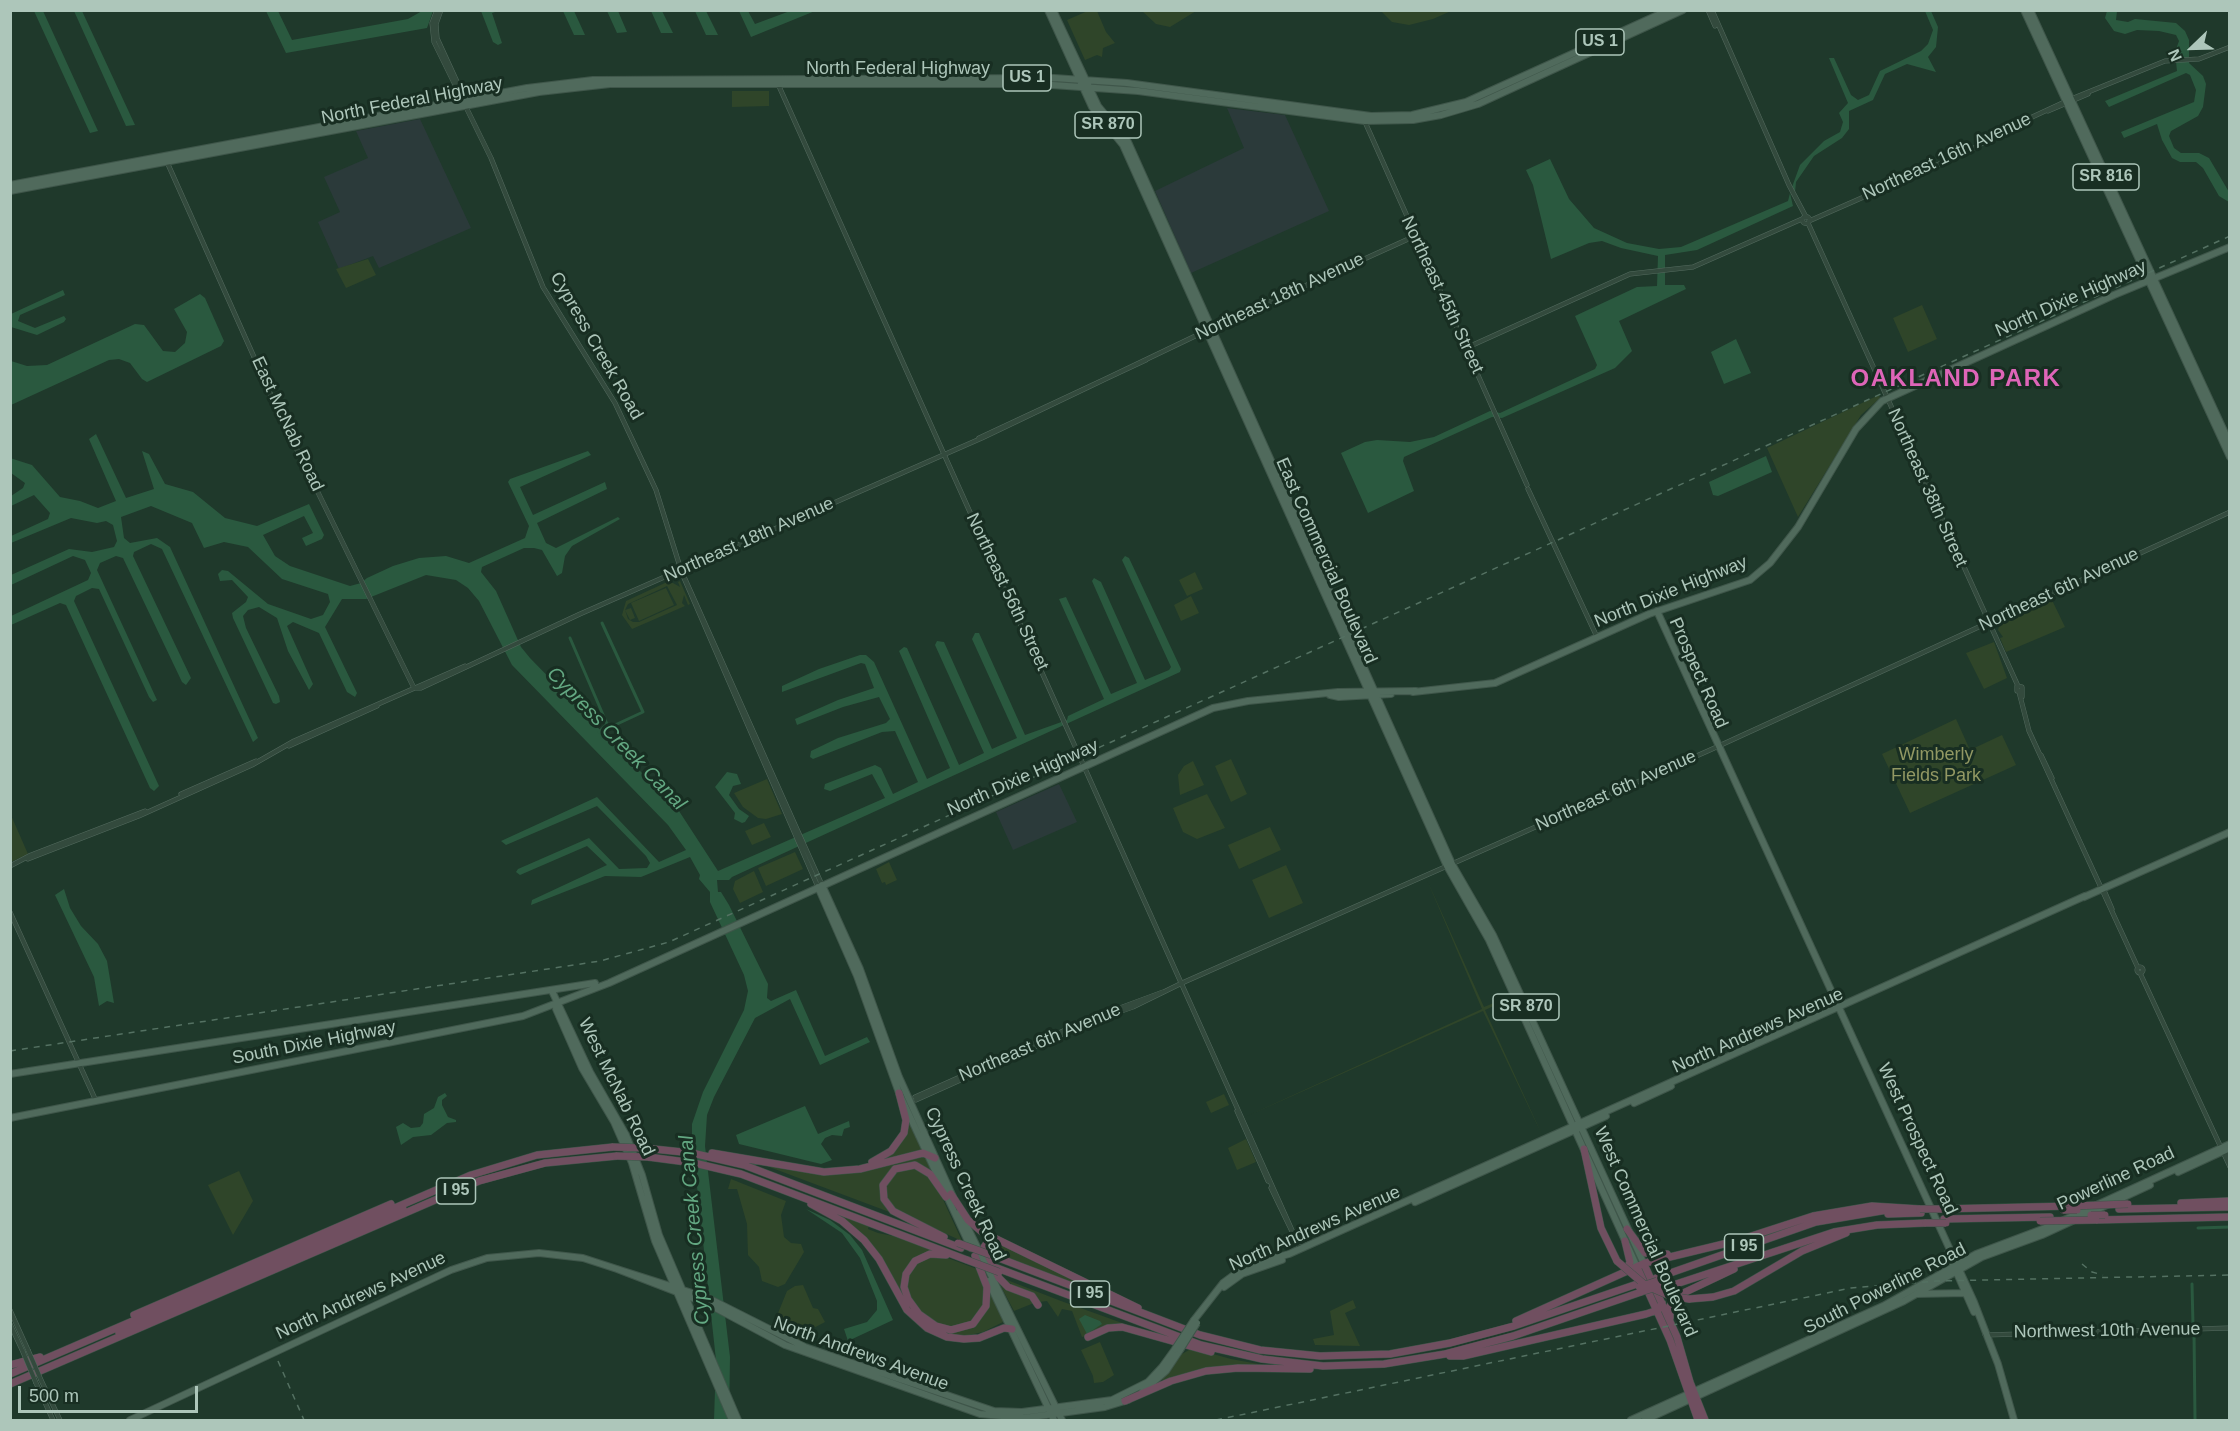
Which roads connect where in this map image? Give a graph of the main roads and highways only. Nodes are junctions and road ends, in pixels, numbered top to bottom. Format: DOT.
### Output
graph roads {
  1 [pos="1669,10"];
  2 [pos="1683,10"];
  3 [pos="2024,10"];
  4 [pos="2030,10"];
  5 [pos="1051,13"];
  6 [pos="1661,14"];
  7 [pos="1637,31"];
  8 [pos="2037,32"];
  9 [pos="1619,33"];
  10 [pos="1614,42"];
  11 [pos="1584,49"];
  12 [pos="1579,58"];
  13 [pos="1075,71"];
  14 [pos="618,78"];
  15 [pos="867,78"];
  16 [pos="881,78"];
  17 [pos="939,78"];
  18 [pos="950,78"];
  19 [pos="1069,79"];
  20 [pos="1519,79"];
  21 [pos="592,80"];
  22 [pos="718,80"];
  23 [pos="779,81"];
  24 [pos="1084,83"];
  25 [pos="610,84"];
  26 [pos="860,84"];
  27 [pos="873,84"];
  28 [pos="932,84"];
  29 [pos="944,84"];
  30 [pos="548,85"];
  31 [pos="584,86"];
  32 [pos="1517,86"];
  33 [pos="1100,87"];
  34 [pos="1188,91"];
  35 [pos="539,92"];
  36 [pos="1093,96"];
  37 [pos="1180,96"];
  38 [pos="1222,99"];
  39 [pos="464,102"];
  40 [pos="410,110"];
  41 [pos="1338,112"];
  42 [pos="1330,116"];
  43 [pos="405,117"];
  44 [pos="1366,118"];
  45 [pos="358,123"];
  46 [pos="229,147"];
  47 [pos="165,159"];
  48 [pos="91,173"];
  49 [pos="10,185"];
  50 [pos="10,191"];
  51 [pos="1168,244"];
  52 [pos="2229,247"];
  53 [pos="1177,250"];
  54 [pos="2152,279"];
  55 [pos="2170,327"];
  56 [pos="1210,329"];
  57 [pos="2189,354"];
  58 [pos="2189,370"];
  59 [pos="2206,392"];
  60 [pos="2212,413"];
  61 [pos="2218,425"];
  62 [pos="2229,444"];
  63 [pos="2229,457"];
  64 [pos="1298,526"];
  65 [pos="1319,581"];
  66 [pos="1332,595"];
  67 [pos="1657,611"];
  68 [pos="1363,679"];
  69 [pos="1359,691"];
  70 [pos="1416,691"];
  71 [pos="1372,693"];
  72 [pos="1388,694"];
  73 [pos="1329,695"];
  74 [pos="1384,713"];
  75 [pos="1397,748"];
  76 [pos="1419,797"];
  77 [pos="2229,830"];
  78 [pos="1450,865"];
  79 [pos="821,886"];
  80 [pos="738,924"];
  81 [pos="1491,937"];
  82 [pos="857,970"];
  83 [pos="616,978"];
  84 [pos="552,991"];
  85 [pos="1517,994"];
  86 [pos="557,1003"];
  87 [pos="1838,1009"];
  88 [pos="1547,1061"];
  89 [pos="10,1074"];
  90 [pos="900,1093"];
  91 [pos="10,1118"];
  92 [pos="1578,1127"];
  93 [pos="2225,1148"];
  94 [pos="1584,1149"];
  95 [pos="614,1150"];
  96 [pos="645,1150"];
  97 [pos="926,1153"];
  98 [pos="686,1155"];
  99 [pos="935,1158"];
  100 [pos="713,1160"];
  101 [pos="856,1169"];
  102 [pos="2158,1178"];
  103 [pos="782,1189"];
  104 [pos="949,1195"];
  105 [pos="2229,1201"];
  106 [pos="2229,1206"];
  107 [pos="2229,1215"];
  108 [pos="1923,1216"];
  109 [pos="1943,1216"];
  110 [pos="2053,1225"];
  111 [pos="1869,1226"];
  112 [pos="1628,1229"];
  113 [pos="2042,1235"];
  114 [pos="944,1237"];
  115 [pos="2014,1239"];
  116 [pos="1625,1240"];
  117 [pos="296,1245"];
  118 [pos="960,1245"];
  119 [pos="1010,1246"];
  120 [pos="1693,1250"];
  121 [pos="1768,1253"];
  122 [pos="975,1256"];
  123 [pos="966,1258"];
  124 [pos="268,1262"];
  125 [pos="995,1264"];
  126 [pos="1640,1265"];
  127 [pos="1956,1267"];
  128 [pos="617,1269"];
  129 [pos="668,1272"];
  130 [pos="1625,1272"];
  131 [pos="659,1281"];
  132 [pos="1658,1283"];
  133 [pos="679,1290"];
  134 [pos="1640,1290"];
  135 [pos="225,1292"];
  136 [pos="1965,1293"];
  137 [pos="1917,1294"];
  138 [pos="706,1301"];
  139 [pos="188,1302"];
  140 [pos="1662,1303"];
  141 [pos="1038,1305"];
  142 [pos="728,1310"];
  143 [pos="1657,1311"];
  144 [pos="693,1316"];
  145 [pos="1638,1316"];
  146 [pos="1011,1321"];
  147 [pos="1855,1321"];
  148 [pos="1195,1322"];
  149 [pos="1668,1325"];
  150 [pos="1189,1332"];
  151 [pos="1986,1335"];
  152 [pos="1088,1337"];
  153 [pos="1476,1337"];
  154 [pos="1178,1350"];
  155 [pos="1214,1352"];
  156 [pos="707,1356"];
  157 [pos="1450,1356"];
  158 [pos="48,1368"];
  159 [pos="1310,1369"];
  160 [pos="10,1370"];
  161 [pos="10,1382"];
  162 [pos="10,1389"];
  163 [pos="1041,1393"];
  164 [pos="1691,1397"];
  165 [pos="1125,1401"];
  166 [pos="1038,1410"];
  167 [pos="1051,1415"];
  168 [pos="1061,1415"];
  169 [pos="130,1420"];
  170 [pos="733,1420"];
  171 [pos="1631,1420"];
  172 [pos="1645,1420"];
  173 [pos="1698,1420"];
  174 [pos="1705,1420"];
  175 [pos="2012,1420"];
  1 -- 6 [label="main road, North Federal Highway / US 1"];
  2 -- 7 [label="main road, North Federal Highway / US 1"];
  3 -- 8 [label="main road, SR 816"];
  4 -- 8 [label="main road, SR 816"];
  5 -- 13 [label="main road, East Commercial Boulevard / SR 870"];
  5 -- 24 [label="main road, East Commercial Boulevard / SR 870"];
  6 -- 7 [label="main road"];
  6 -- 9 [label="main road, North Federal Highway / US 1"];
  7 -- 10 [label="main road, North Federal Highway / US 1"];
  8 -- 54 [label="main road, SR 816"];
  9 -- 10 [label="main road"];
  9 -- 11 [label="main road, North Federal Highway / US 1"];
  10 -- 12 [label="main road, North Federal Highway / US 1"];
  11 -- 12 [label="main road"];
  11 -- 20 [label="main road, North Federal Highway / US 1"];
  12 -- 32 [label="main road, North Federal Highway / US 1"];
  13 -- 19 [label="main road"];
  13 -- 24 [label="main road, East Commercial Boulevard / SR 870"];
  14 -- 21 [label="main road, North Federal Highway / US 1"];
  14 -- 22 [label="main road, North Federal Highway / US 1"];
  14 -- 25 [label="main road"];
  15 -- 16 [label="main road, North Federal Highway / US 1"];
  15 -- 23 [label="main road, North Federal Highway / US 1"];
  15 -- 26 [label="main road"];
  16 -- 17 [label="main road, North Federal Highway / US 1"];
  16 -- 27 [label="main road"];
  17 -- 18 [label="main road, North Federal Highway / US 1"];
  17 -- 28 [label="main road"];
  18 -- 19 [label="main road, North Federal Highway / US 1"];
  18 -- 29 [label="main road"];
  19 -- 24 [label="main road, North Federal Highway / US 1"];
  20 -- 32 [label="main road"];
  20 -- 44 [label="main road, North Federal Highway / US 1"];
  21 -- 30 [label="main road, North Federal Highway / US 1"];
  21 -- 31 [label="main road"];
  22 -- 23 [label="main road, North Federal Highway / US 1"];
  22 -- 25 [label="main road, North Federal Highway / US 1"];
  23 -- 26 [label="main road, North Federal Highway / US 1"];
  24 -- 29 [label="main road, North Federal Highway / US 1"];
  24 -- 33 [label="main road, North Federal Highway / US 1"];
  24 -- 34 [label="main road, North Federal Highway / US 1"];
  24 -- 36 [label="main road, East Commercial Boulevard / SR 870"];
  24 -- 51 [label="main road, East Commercial Boulevard / SR 870"];
  25 -- 31 [label="main road, North Federal Highway / US 1"];
  26 -- 27 [label="main road, North Federal Highway / US 1"];
  27 -- 28 [label="main road, North Federal Highway / US 1"];
  28 -- 29 [label="main road, North Federal Highway / US 1"];
  30 -- 35 [label="main road"];
  30 -- 39 [label="main road, North Federal Highway / US 1"];
  31 -- 35 [label="main road, North Federal Highway / US 1"];
  32 -- 44 [label="main road, North Federal Highway / US 1"];
  33 -- 36 [label="main road"];
  33 -- 37 [label="main road, North Federal Highway / US 1"];
  34 -- 37 [label="main road"];
  34 -- 38 [label="main road, North Federal Highway / US 1"];
  35 -- 39 [label="main road, North Federal Highway / US 1"];
  36 -- 53 [label="main road, East Commercial Boulevard / SR 870"];
  37 -- 38 [label="main road, North Federal Highway / US 1"];
  38 -- 41 [label="main road, North Federal Highway / US 1"];
  38 -- 42 [label="main road, North Federal Highway / US 1"];
  39 -- 40 [label="main road, North Federal Highway / US 1"];
  39 -- 43 [label="main road, North Federal Highway / US 1"];
  40 -- 43 [label="main road"];
  40 -- 45 [label="main road, North Federal Highway / US 1"];
  41 -- 42 [label="main road"];
  41 -- 44 [label="main road, North Federal Highway / US 1"];
  42 -- 44 [label="main road, North Federal Highway / US 1"];
  43 -- 45 [label="main road, North Federal Highway / US 1"];
  45 -- 46 [label="main road, North Federal Highway / US 1"];
  45 -- 46 [label="main road, North Federal Highway / US 1"];
  46 -- 47 [label="main road, North Federal Highway / US 1"];
  46 -- 47 [label="main road, US 1"];
  47 -- 48 [label="main road, US 1"];
  47 -- 48 [label="main road, US 1"];
  48 -- 49 [label="main road, US 1"];
  48 -- 50 [label="main road, US 1"];
  51 -- 53 [label="main road"];
  51 -- 56 [label="main road, East Commercial Boulevard / SR 870"];
  52 -- 54 [label="main road, North Dixie Highway"];
  53 -- 56 [label="main road, East Commercial Boulevard / SR 870"];
  54 -- 55 [label="main road, SR 816"];
  54 -- 57 [label="main road, SR 816"];
  54 -- 67 [label="main road, North Dixie Highway"];
  55 -- 57 [label="main road"];
  55 -- 58 [label="main road, SR 816"];
  56 -- 64 [label="main road, East Commercial Boulevard / SR 870"];
  56 -- 64 [label="main road, East Commercial Boulevard / SR 870"];
  57 -- 59 [label="main road, SR 816"];
  58 -- 59 [label="main road"];
  58 -- 60 [label="main road, SR 816"];
  59 -- 60 [label="main road, SR 816"];
  60 -- 61 [label="main road, SR 816"];
  61 -- 62 [label="main road, SR 816"];
  61 -- 63 [label="main road, SR 816"];
  64 -- 65 [label="main road, East Commercial Boulevard / SR 870"];
  64 -- 66 [label="main road, East Commercial Boulevard / SR 870"];
  65 -- 66 [label="main road"];
  65 -- 68 [label="main road, East Commercial Boulevard / SR 870"];
  66 -- 71 [label="main road, East Commercial Boulevard / SR 870"];
  67 -- 70 [label="main road, North Dixie Highway"];
  67 -- 87 [label="main road, Prospect Road"];
  68 -- 69 [label="main road"];
  68 -- 71 [label="main road, East Commercial Boulevard / SR 870"];
  69 -- 71 [label="main road, North Dixie Highway"];
  69 -- 73 [label="main road, North Dixie Highway"];
  70 -- 71 [label="main road, North Dixie Highway"];
  70 -- 72 [label="main road, North Dixie Highway"];
  71 -- 72 [label="main road, North Dixie Highway"];
  71 -- 73 [label="main road, North Dixie Highway"];
  71 -- 74 [label="main road, East Commercial Boulevard / SR 870"];
  71 -- 75 [label="main road, East Commercial Boulevard / SR 870"];
  72 -- 74 [label="main road"];
  73 -- 79 [label="main road, North Dixie Highway"];
  74 -- 75 [label="main road, East Commercial Boulevard / SR 870"];
  75 -- 76 [label="main road, East Commercial Boulevard / SR 870"];
  76 -- 78 [label="main road, SR 870"];
  76 -- 78 [label="main road, SR 870"];
  77 -- 87 [label="main road, North Andrews Avenue"];
  78 -- 81 [label="main road, SR 870"];
  78 -- 81 [label="main road, SR 870"];
  79 -- 80 [label="main road, North Dixie Highway"];
  79 -- 82 [label="main road"];
  79 -- 82 [label="main road"];
  80 -- 83 [label="main road, South Dixie Highway"];
  81 -- 85 [label="main road, SR 870"];
  81 -- 85 [label="main road, SR 870"];
  82 -- 90 [label="main road, Cypress Creek Road"];
  82 -- 99 [label="main road, Cypress Creek Road"];
  83 -- 84 [label="main road, South Dixie Highway"];
  83 -- 86 [label="main road, South Dixie Highway"];
  84 -- 86 [label="main road, West McNab Road"];
  84 -- 89 [label="main road, South Dixie Highway"];
  85 -- 88 [label="main road, SR 870"];
  85 -- 88 [label="main road, SR 870"];
  86 -- 91 [label="main road, South Dixie Highway"];
  86 -- 129 [label="main road, West McNab Road"];
  86 -- 133 [label="main road, West McNab Road"];
  87 -- 92 [label="main road, North Andrews Avenue"];
  87 -- 127 [label="main road, West Prospect Road"];
  88 -- 92 [label="main road, SR 870"];
  88 -- 92 [label="main road, SR 870"];
  90 -- 97 [label="main road, Cypress Creek Road"];
  90 -- 101 [label="highway"];
  92 -- 94 [label="main road, West Commercial Boulevard / SR 870"];
  92 -- 112 [label="main road, West Commercial Boulevard / SR 870"];
  92 -- 148 [label="main road, North Andrews Avenue"];
  92 -- 148 [label="main road, North Andrews Avenue"];
  93 -- 102 [label="main road, Powerline Road"];
  93 -- 102 [label="main road, Powerline Road"];
  94 -- 111 [label="highway, bridge"];
  94 -- 116 [label="main road, West Commercial Boulevard / SR 870"];
  95 -- 96 [label="highway, I 95, bridge"];
  95 -- 96 [label="highway, I 95, bridge"];
  95 -- 117 [label="highway, I 95"];
  95 -- 124 [label="highway"];
  95 -- 135 [label="highway, I 95"];
  95 -- 139 [label="highway"];
  96 -- 98 [label="highway, I 95"];
  96 -- 98 [label="highway, I 95"];
  97 -- 99 [label="highway"];
  97 -- 101 [label="highway"];
  97 -- 104 [label="main road, Cypress Creek Road"];
  98 -- 100 [label="highway, I 95"];
  98 -- 100 [label="highway, I 95"];
  99 -- 104 [label="main road, Cypress Creek Road"];
  100 -- 101 [label="highway"];
  100 -- 103 [label="highway, I 95"];
  100 -- 114 [label="highway, I 95"];
  100 -- 118 [label="highway"];
  100 -- 123 [label="highway"];
  102 -- 110 [label="main road, Powerline Road"];
  102 -- 113 [label="main road, South Powerline Road"];
  103 -- 123 [label="highway, I 95"];
  103 -- 146 [label="highway"];
  104 -- 114 [label="highway"];
  104 -- 119 [label="highway"];
  104 -- 122 [label="main road, Cypress Creek Road"];
  104 -- 146 [label="main road, Cypress Creek Road"];
  105 -- 109 [label="highway, I 95, bridge"];
  106 -- 109 [label="highway, bridge"];
  107 -- 109 [label="highway, bridge"];
  107 -- 109 [label="highway, I 95, bridge"];
  108 -- 109 [label="highway, I 95, bridge"];
  108 -- 109 [label="highway, I 95, bridge"];
  108 -- 111 [label="highway, I 95"];
  108 -- 120 [label="highway"];
  108 -- 132 [label="highway, I 95"];
  110 -- 113 [label="main road"];
  110 -- 115 [label="main road, Powerline Road"];
  111 -- 121 [label="highway, I 95"];
  112 -- 120 [label="highway"];
  112 -- 126 [label="main road, West Commercial Boulevard / SR 870"];
  113 -- 127 [label="main road, South Powerline Road"];
  114 -- 118 [label="highway, I 95"];
  115 -- 127 [label="main road, South Powerline Road"];
  116 -- 126 [label="main road, West Commercial Boulevard / SR 870"];
  116 -- 130 [label="highway"];
  117 -- 124 [label="highway"];
  117 -- 160 [label="highway, I 95"];
  118 -- 125 [label="highway, I 95, bridge"];
  119 -- 141 [label="highway"];
  119 -- 150 [label="highway"];
  120 -- 126 [label="highway"];
  121 -- 132 [label="highway, I 95"];
  121 -- 149 [label="highway"];
  122 -- 123 [label="highway"];
  122 -- 146 [label="main road, Cypress Creek Road"];
  123 -- 125 [label="highway, I 95, bridge"];
  124 -- 160 [label="highway"];
  125 -- 134 [label="highway"];
  125 -- 150 [label="highway, I 95"];
  125 -- 155 [label="highway, I 95"];
  126 -- 130 [label="highway"];
  126 -- 140 [label="highway, West Commercial Boulevard / SR 870"];
  126 -- 143 [label="highway, West Commercial Boulevard / SR 870"];
  127 -- 136 [label="main road, West Prospect Road"];
  127 -- 137 [label="main road, South Powerline Road"];
  127 -- 147 [label="main road, South Powerline Road"];
  127 -- 151 [label="main road, West Prospect Road"];
  128 -- 131 [label="main road, North Andrews Avenue"];
  128 -- 133 [label="main road, North Andrews Avenue"];
  128 -- 169 [label="main road, North Andrews Avenue"];
  129 -- 131 [label="main road"];
  129 -- 133 [label="main road, West McNab Road"];
  130 -- 153 [label="highway"];
  131 -- 133 [label="main road, North Andrews Avenue"];
  132 -- 134 [label="highway, I 95, bridge"];
  132 -- 134 [label="highway, I 95, bridge"];
  133 -- 138 [label="main road, North Andrews Avenue"];
  133 -- 144 [label="main road, West McNab Road"];
  133 -- 156 [label="main road, West McNab Road"];
  134 -- 153 [label="highway, I 95"];
  134 -- 157 [label="highway, I 95"];
  135 -- 139 [label="highway"];
  135 -- 158 [label="highway, I 95"];
  136 -- 137 [label="main road"];
  136 -- 151 [label="main road, West Prospect Road"];
  137 -- 147 [label="main road, South Powerline Road"];
  138 -- 142 [label="main road, North Andrews Avenue"];
  138 -- 144 [label="main road"];
  139 -- 161 [label="highway"];
  140 -- 143 [label="highway"];
  140 -- 149 [label="highway, West Commercial Boulevard / SR 870"];
  142 -- 166 [label="main road, North Andrews Avenue"];
  142 -- 167 [label="main road, North Andrews Avenue"];
  143 -- 145 [label="highway"];
  143 -- 149 [label="highway, West Commercial Boulevard / SR 870"];
  144 -- 156 [label="main road, West McNab Road"];
  145 -- 149 [label="highway"];
  145 -- 157 [label="highway"];
  146 -- 163 [label="main road, Cypress Creek Road"];
  146 -- 168 [label="main road, Cypress Creek Road"];
  147 -- 164 [label="main road, South Powerline Road"];
  148 -- 154 [label="main road, North Andrews Avenue, bridge"];
  149 -- 164 [label="highway, West Commercial Boulevard / SR 870"];
  150 -- 153 [label="highway, I 95"];
  151 -- 175 [label="main road, West Prospect Road"];
  152 -- 155 [label="highway"];
  154 -- 165 [label="main road, North Andrews Avenue"];
  154 -- 168 [label="main road, North Andrews Avenue"];
  155 -- 159 [label="highway, I 95"];
  156 -- 170 [label="main road, West McNab Road"];
  156 -- 170 [label="main road, West McNab Road"];
  157 -- 159 [label="highway, I 95"];
  158 -- 161 [label="highway, I 95"];
  158 -- 162 [label="highway"];
  159 -- 165 [label="highway"];
  163 -- 166 [label="main road"];
  163 -- 167 [label="main road, Cypress Creek Road"];
  164 -- 171 [label="main road, South Powerline Road"];
  164 -- 172 [label="main road, South Powerline Road"];
  164 -- 173 [label="highway, West Commercial Boulevard / SR 870"];
  164 -- 174 [label="highway, West Commercial Boulevard / SR 870"];
  165 -- 168 [label="main road, North Andrews Avenue"];
  166 -- 167 [label="main road, North Andrews Avenue"];
  167 -- 168 [label="main road, North Andrews Avenue"];
}
